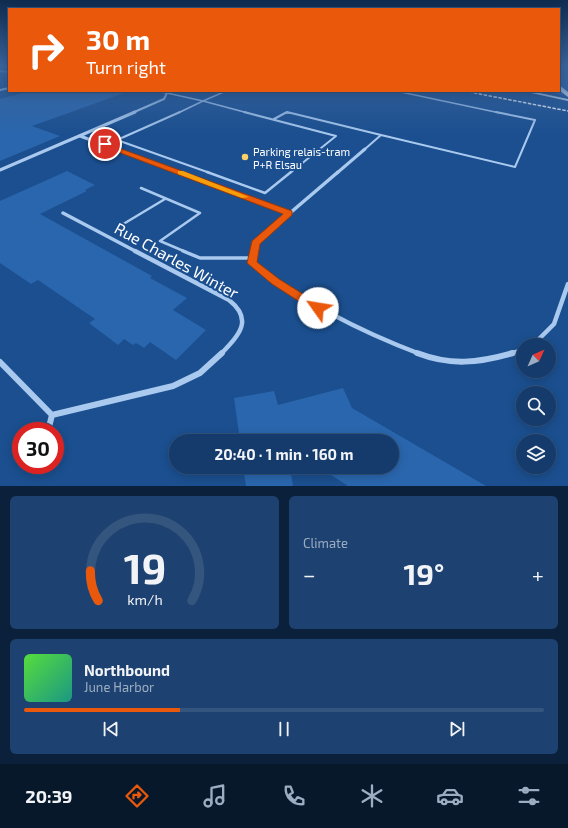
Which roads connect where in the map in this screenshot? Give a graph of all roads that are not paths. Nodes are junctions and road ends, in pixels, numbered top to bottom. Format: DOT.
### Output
graph roads {
  1 [pos="164,92"];
  2 [pos="224,92"];
  3 [pos="401,92"];
  4 [pos="530,92"];
  5 [pos="167,93"];
  6 [pos="568,100"];
  7 [pos="203,101"];
  8 [pos="273,120"];
  9 [pos="381,135"];
  10 [pos="80,136"];
  11 [pos="365,149"];
  12 [pos="0,170"];
  13 [pos="141,188"];
  14 [pos="165,199"];
  15 [pos="289,213"];
  16 [pos="63,214"];
  17 [pos="120,226"];
  18 [pos="253,258"];
  19 [pos="568,284"];
  20 [pos="540,338"];
  21 [pos="516,352"];
  22 [pos="0,362"];
  23 [pos="52,415"];
  24 [pos="50,422"];
  1 -- 5 [label="street"];
  2 -- 7 [label="lane"];
  3 -- 9 [label="lane"];
  4 -- 6 [label="main road"];
  5 -- 7 [label="lane"];
  5 -- 10 [label="street"];
  7 -- 8 [label="lane"];
  7 -- 8 [label="lane"];
  8 -- 9 [label="lane"];
  9 -- 11 [label="lane"];
  10 -- 12 [label="street"];
  10 -- 15 [label="street"];
  11 -- 15 [label="street"];
  13 -- 14 [label="lane"];
  14 -- 17 [label="lane"];
  14 -- 18 [label="lane"];
  15 -- 18 [label="street"];
  16 -- 23 [label="street, Rue Charles Winter"];
  18 -- 21 [label="street"];
  19 -- 20 [label="street"];
  22 -- 23 [label="street"];
  23 -- 24 [label="street"];
}
